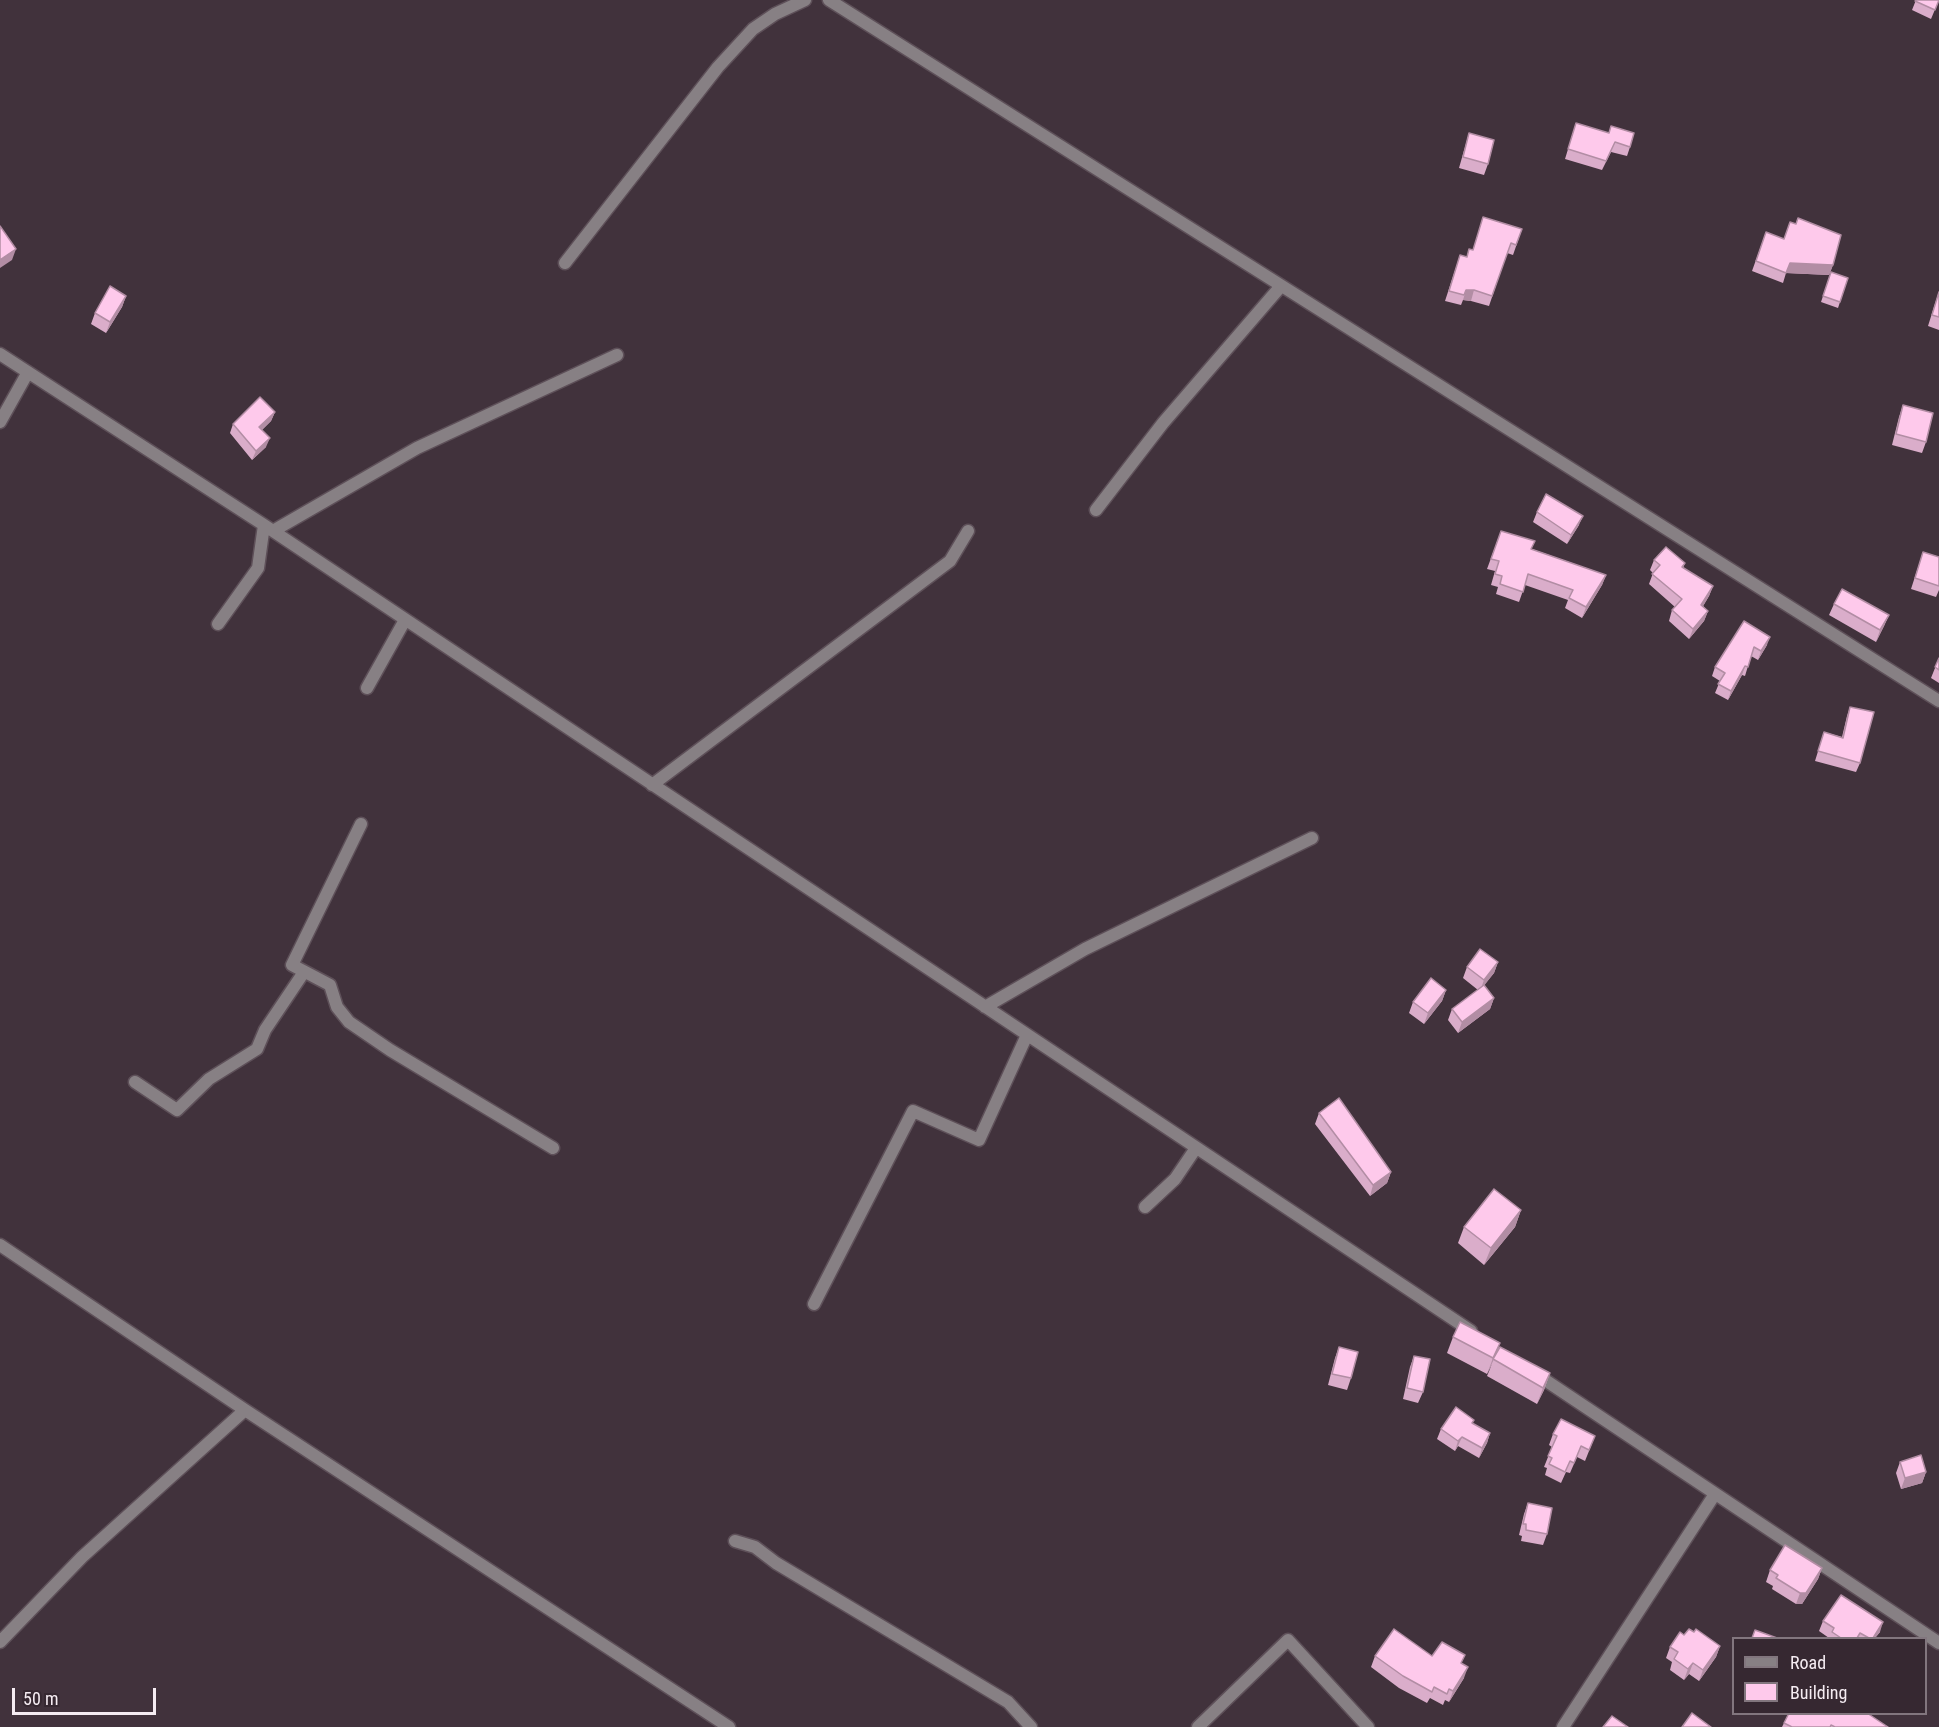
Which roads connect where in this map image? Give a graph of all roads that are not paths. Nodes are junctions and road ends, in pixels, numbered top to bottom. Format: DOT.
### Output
graph roads {
  1 [pos="806,0"];
  2 [pos="829,0"];
  3 [pos="565,263"];
  4 [pos="1281,286"];
  5 [pos="0,354"];
  6 [pos="617,355"];
  7 [pos="28,372"];
  8 [pos="0,422"];
  9 [pos="1096,510"];
  10 [pos="268,528"];
  11 [pos="968,531"];
  12 [pos="405,620"];
  13 [pos="218,624"];
  14 [pos="367,688"];
  15 [pos="1939,701"];
  16 [pos="652,785"];
  17 [pos="361,824"];
  18 [pos="1312,838"];
  19 [pos="304,972"];
  20 [pos="985,1007"];
  21 [pos="1028,1035"];
  22 [pos="135,1082"];
  23 [pos="553,1148"];
  24 [pos="1196,1148"];
  25 [pos="1145,1207"];
  26 [pos="0,1245"];
  27 [pos="814,1304"];
  28 [pos="1478,1336"];
  29 [pos="1518,1362"];
  30 [pos="245,1410"];
  31 [pos="1715,1494"];
  32 [pos="735,1541"];
  33 [pos="0,1642"];
  34 [pos="1939,1643"];
  35 [pos="729,1727"];
  36 [pos="1031,1727"];
  37 [pos="1198,1727"];
  38 [pos="1368,1727"];
  39 [pos="1563,1727"];
  1 -- 3 [label="street"];
  2 -- 4 [label="street"];
  4 -- 9 [label="street"];
  4 -- 15 [label="street"];
  5 -- 7 [label="street"];
  6 -- 10 [label="street"];
  7 -- 8 [label="street"];
  7 -- 10 [label="street"];
  10 -- 12 [label="street"];
  10 -- 13 [label="street"];
  11 -- 16 [label="street"];
  12 -- 14 [label="street"];
  12 -- 16 [label="street"];
  16 -- 20 [label="street"];
  17 -- 19 [label="street"];
  18 -- 20 [label="street"];
  19 -- 22 [label="street"];
  19 -- 23 [label="street"];
  20 -- 21 [label="street"];
  21 -- 24 [label="street"];
  21 -- 27 [label="street"];
  24 -- 25 [label="street"];
  24 -- 28 [label="street"];
  26 -- 30 [label="street"];
  29 -- 31 [label="street"];
  30 -- 33 [label="street"];
  30 -- 35 [label="street"];
  31 -- 34 [label="street"];
  31 -- 39 [label="street"];
  32 -- 36 [label="street"];
  37 -- 38 [label="street"];
}
